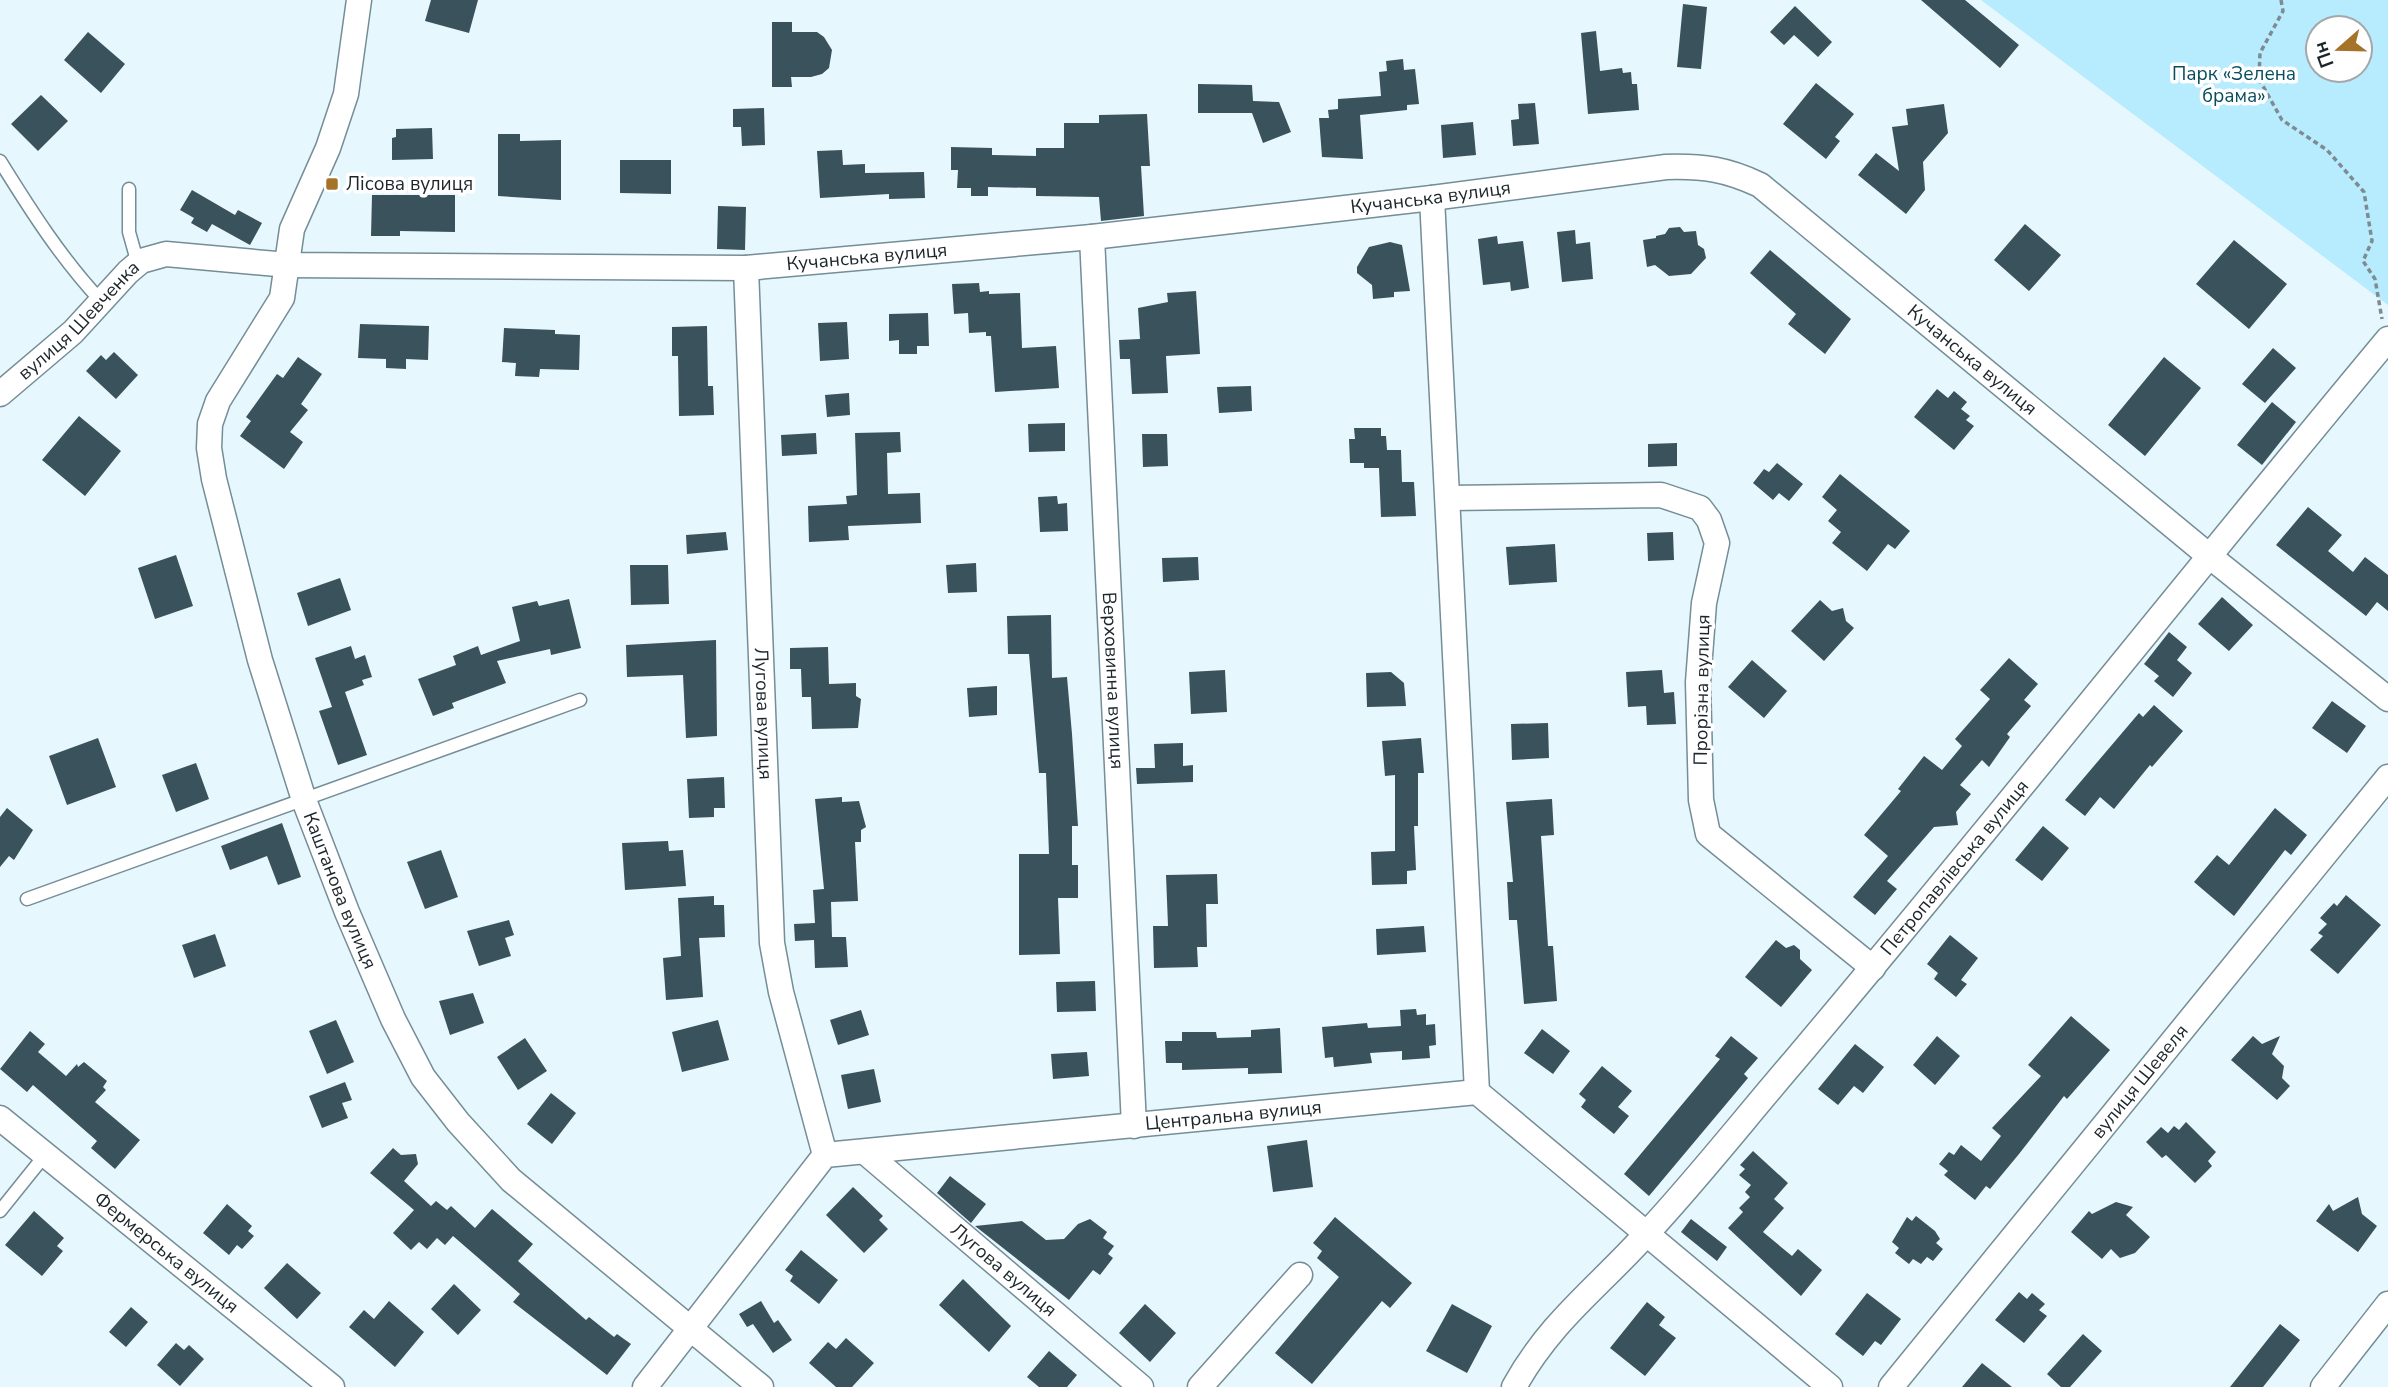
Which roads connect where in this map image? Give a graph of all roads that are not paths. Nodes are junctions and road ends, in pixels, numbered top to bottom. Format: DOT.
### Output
graph roads {
  1 [pos="359,0"];
  2 [pos="0,161"];
  3 [pos="129,189"];
  4 [pos="1432,198"];
  5 [pos="1092,237"];
  6 [pos="138,264"];
  7 [pos="288,265"];
  8 [pos="746,268"];
  9 [pos="101,301"];
  10 [pos="2387,341"];
  11 [pos="0,394"];
  12 [pos="1449,498"];
  13 [pos="2208,555"];
  14 [pos="2388,699"];
  15 [pos="579,700"];
  16 [pos="2388,778"];
  17 [pos="304,800"];
  18 [pos="27,899"];
  19 [pos="1873,968"];
  20 [pos="1477,1092"];
  21 [pos="0,1118"];
  22 [pos="1134,1126"];
  23 [pos="866,1152"];
  24 [pos="825,1154"];
  25 [pos="45,1155"];
  26 [pos="0,1211"];
  27 [pos="1647,1234"];
  28 [pos="1300,1275"];
  29 [pos="2388,1304"];
  30 [pos="690,1329"];
  31 [pos="332,1387"];
  32 [pos="645,1387"];
  33 [pos="761,1387"];
  34 [pos="1141,1387"];
  35 [pos="1200,1387"];
  36 [pos="1514,1387"];
  37 [pos="1830,1387"];
  38 [pos="1891,1387"];
  39 [pos="2323,1387"];
  1 -- 7 [label="street, Каштанова вулиця"];
  2 -- 9 [label="lane"];
  3 -- 6 [label="lane"];
  4 -- 5 [label="street, Кучанська вулиця"];
  4 -- 12 [label="street"];
  4 -- 13 [label="street, Кучанська вулиця"];
  5 -- 8 [label="street, Кучанська вулиця"];
  5 -- 22 [label="street, Верховинна вулиця"];
  6 -- 7 [label="street, вулиця Шевченка"];
  6 -- 9 [label="street, вулиця Шевченка"];
  7 -- 8 [label="street, Кучанська вулиця"];
  7 -- 17 [label="street, Каштанова вулиця"];
  8 -- 24 [label="street, Лугова вулиця"];
  9 -- 11 [label="street, вулиця Шевченка"];
  10 -- 13 [label="street, Петропавлівська вулиця"];
  12 -- 19 [label="street, Прорізна вулиця"];
  12 -- 20 [label="street"];
  13 -- 14 [label="street, Кучанська вулиця"];
  13 -- 19 [label="street, Петропавлівська вулиця"];
  15 -- 17 [label="lane"];
  16 -- 38 [label="street, вулиця Шевеля"];
  17 -- 18 [label="lane"];
  17 -- 30 [label="street, Каштанова вулиця"];
  19 -- 27 [label="street, Петропавлівська вулиця"];
  20 -- 22 [label="street, Центральна вулиця"];
  20 -- 27 [label="street"];
  21 -- 25 [label="street, Фермерська вулиця"];
  22 -- 23 [label="street, Центральна вулиця"];
  23 -- 24 [label="street, Центральна вулиця"];
  23 -- 34 [label="street, Лугова вулиця"];
  24 -- 30 [label="street"];
  25 -- 26 [label="lane"];
  25 -- 31 [label="street, Фермерська вулиця"];
  27 -- 36 [label="street, Петропавлівська вулиця"];
  27 -- 37 [label="street"];
  28 -- 35 [label="street"];
  29 -- 39 [label="street"];
  30 -- 32 [label="street"];
  30 -- 33 [label="street, Каштанова вулиця"];
}
